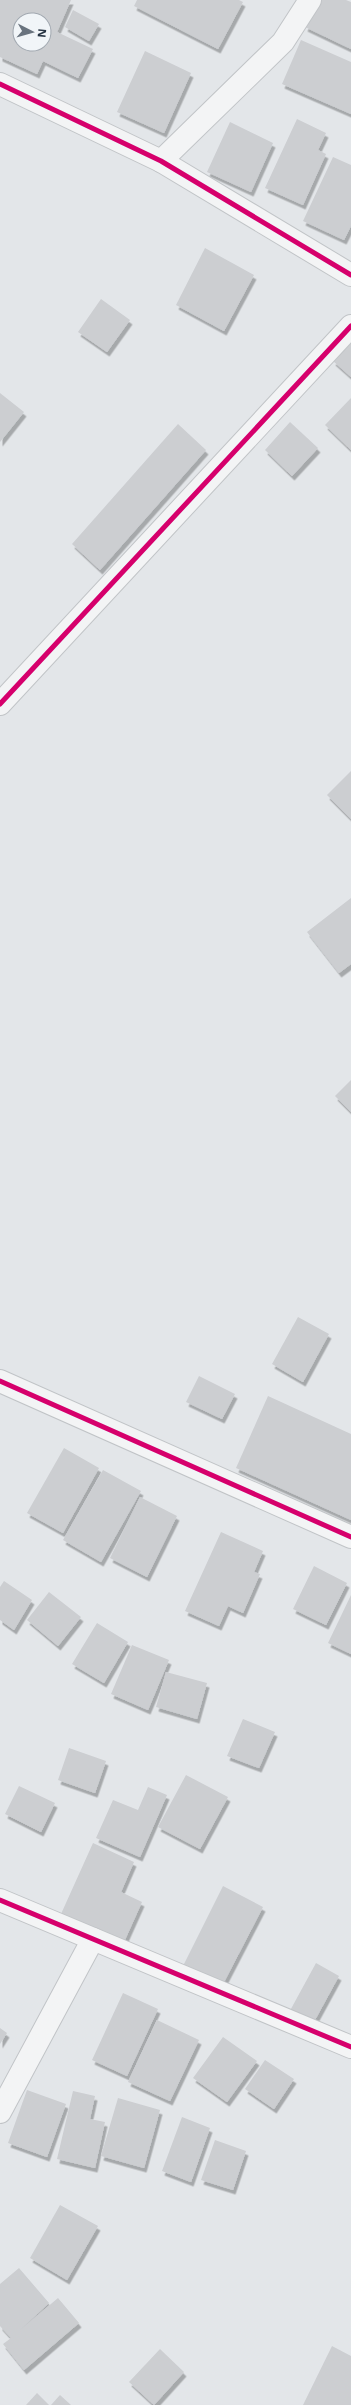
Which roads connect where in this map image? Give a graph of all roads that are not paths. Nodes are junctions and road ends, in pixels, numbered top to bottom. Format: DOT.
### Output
graph roads {
  1 [pos="310,0"];
  2 [pos="0,84"];
  3 [pos="161,161"];
  4 [pos="351,275"];
  5 [pos="351,326"];
  6 [pos="0,704"];
  7 [pos="0,1381"];
  8 [pos="351,1537"];
  9 [pos="0,1900"];
  10 [pos="93,1939"];
  11 [pos="351,2047"];
  12 [pos="0,2112"];
  1 -- 3 [label="street"];
  2 -- 3 [label="street"];
  3 -- 4 [label="street"];
  5 -- 6 [label="street"];
  7 -- 8 [label="street"];
  9 -- 10 [label="street"];
  10 -- 11 [label="street"];
  10 -- 12 [label="street"];
}
